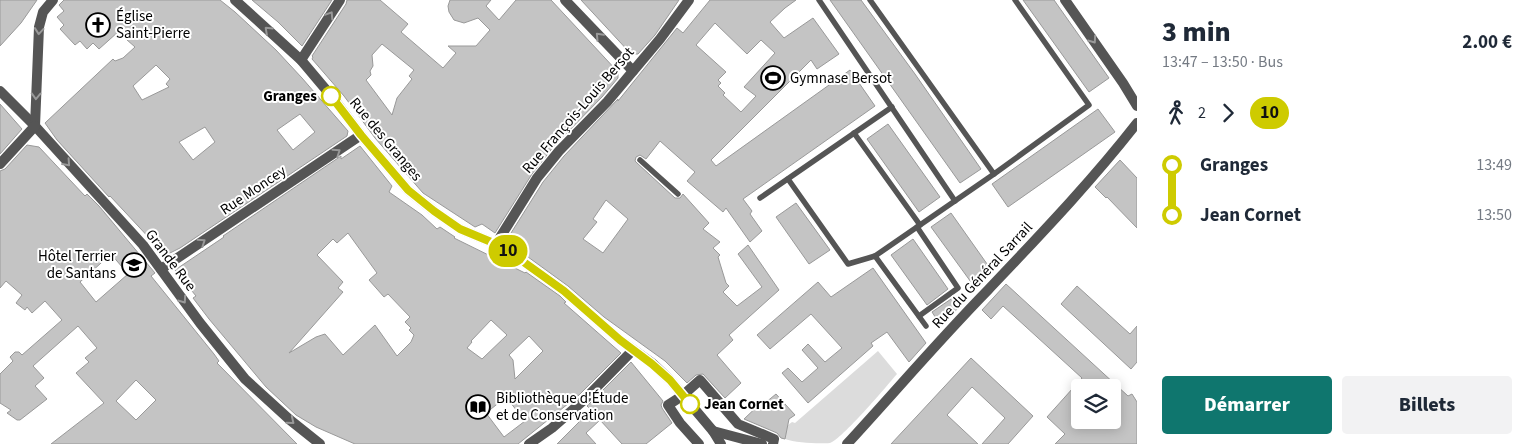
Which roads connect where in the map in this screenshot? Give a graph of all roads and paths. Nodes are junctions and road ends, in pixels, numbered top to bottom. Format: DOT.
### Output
graph roads {
  1 [pos="53,0"];
  2 [pos="235,0"];
  3 [pos="340,0"];
  4 [pos="565,0"];
  5 [pos="689,0"];
  6 [pos="819,0"];
  7 [pos="870,0"];
  8 [pos="1015,0"];
  9 [pos="1065,0"];
  10 [pos="300,60"];
  11 [pos="633,71"];
  12 [pos="0,91"];
  13 [pos="1137,106"];
  14 [pos="892,107"];
  15 [pos="1137,123"];
  16 [pos="34,126"];
  17 [pos="854,133"];
  18 [pos="361,135"];
  19 [pos="640,160"];
  20 [pos="0,164"];
  21 [pos="994,174"];
  22 [pos="788,179"];
  23 [pos="678,194"];
  24 [pos="760,198"];
  25 [pos="955,201"];
  26 [pos="919,226"];
  27 [pos="496,244"];
  28 [pos="875,256"];
  29 [pos="161,269"];
  30 [pos="919,316"];
  31 [pos="926,326"];
  32 [pos="633,350"];
  33 [pos="683,395"];
  34 [pos="713,432"];
  35 [pos="743,442"];
  36 [pos="320,444"];
  37 [pos="529,444"];
  38 [pos="699,444"];
  39 [pos="721,444"];
  40 [pos="762,444"];
  41 [pos="772,444"];
  42 [pos="847,444"];
  1 -- 16 [label="street, one-way"];
  10 -- 2 [label="street, Rue des Granges, one-way"];
  10 -- 3 [label="street, one-way"];
  11 -- 4 [label="street, one-way"];
  5 -- 11 [label="street, Rue François-Louis Bersot"];
  6 -- 14 [label="lane"];
  7 -- 21 [label="lane"];
  8 -- 21 [label="lane"];
  9 -- 13 [label="street, one-way"];
  10 -- 18 [label="street, Rue des Granges"];
  11 -- 27 [label="street, Rue François-Louis Bersot"];
  12 -- 16 [label="street, Grande Rue"];
  14 -- 17 [label="lane"];
  14 -- 25 [label="lane"];
  15 -- 42 [label="street, Rue du Général Sarrail"];
  16 -- 20 [label="street"];
  16 -- 29 [label="street, Grande Rue, one-way"];
  17 -- 22 [label="lane"];
  17 -- 26 [label="lane"];
  18 -- 27 [label="street, Rue des Granges"];
  29 -- 18 [label="street, Rue Moncey, one-way"];
  19 -- 23 [label="lane"];
  21 -- 25 [label="lane"];
  22 -- 24 [label="lane"];
  22 -- 28 [label="lane"];
  25 -- 26 [label="lane"];
  26 -- 28 [label="lane"];
  26 -- 30 [label="lane"];
  27 -- 32 [label="street, Rue des Granges"];
  28 -- 30 [label="lane"];
  29 -- 36 [label="street, Grande Rue, one-way"];
  30 -- 31 [label="lane"];
  32 -- 33 [label="street, Rue des Granges"];
  32 -- 37 [label="street"];
  33 -- 34 [label="street, Rue des Granges"];
  33 -- 38 [label="street"];
  33 -- 41 [label="street"];
  34 -- 35 [label="street"];
  34 -- 39 [label="street, Rue des Granges"];
  35 -- 40 [label="street"];
}
